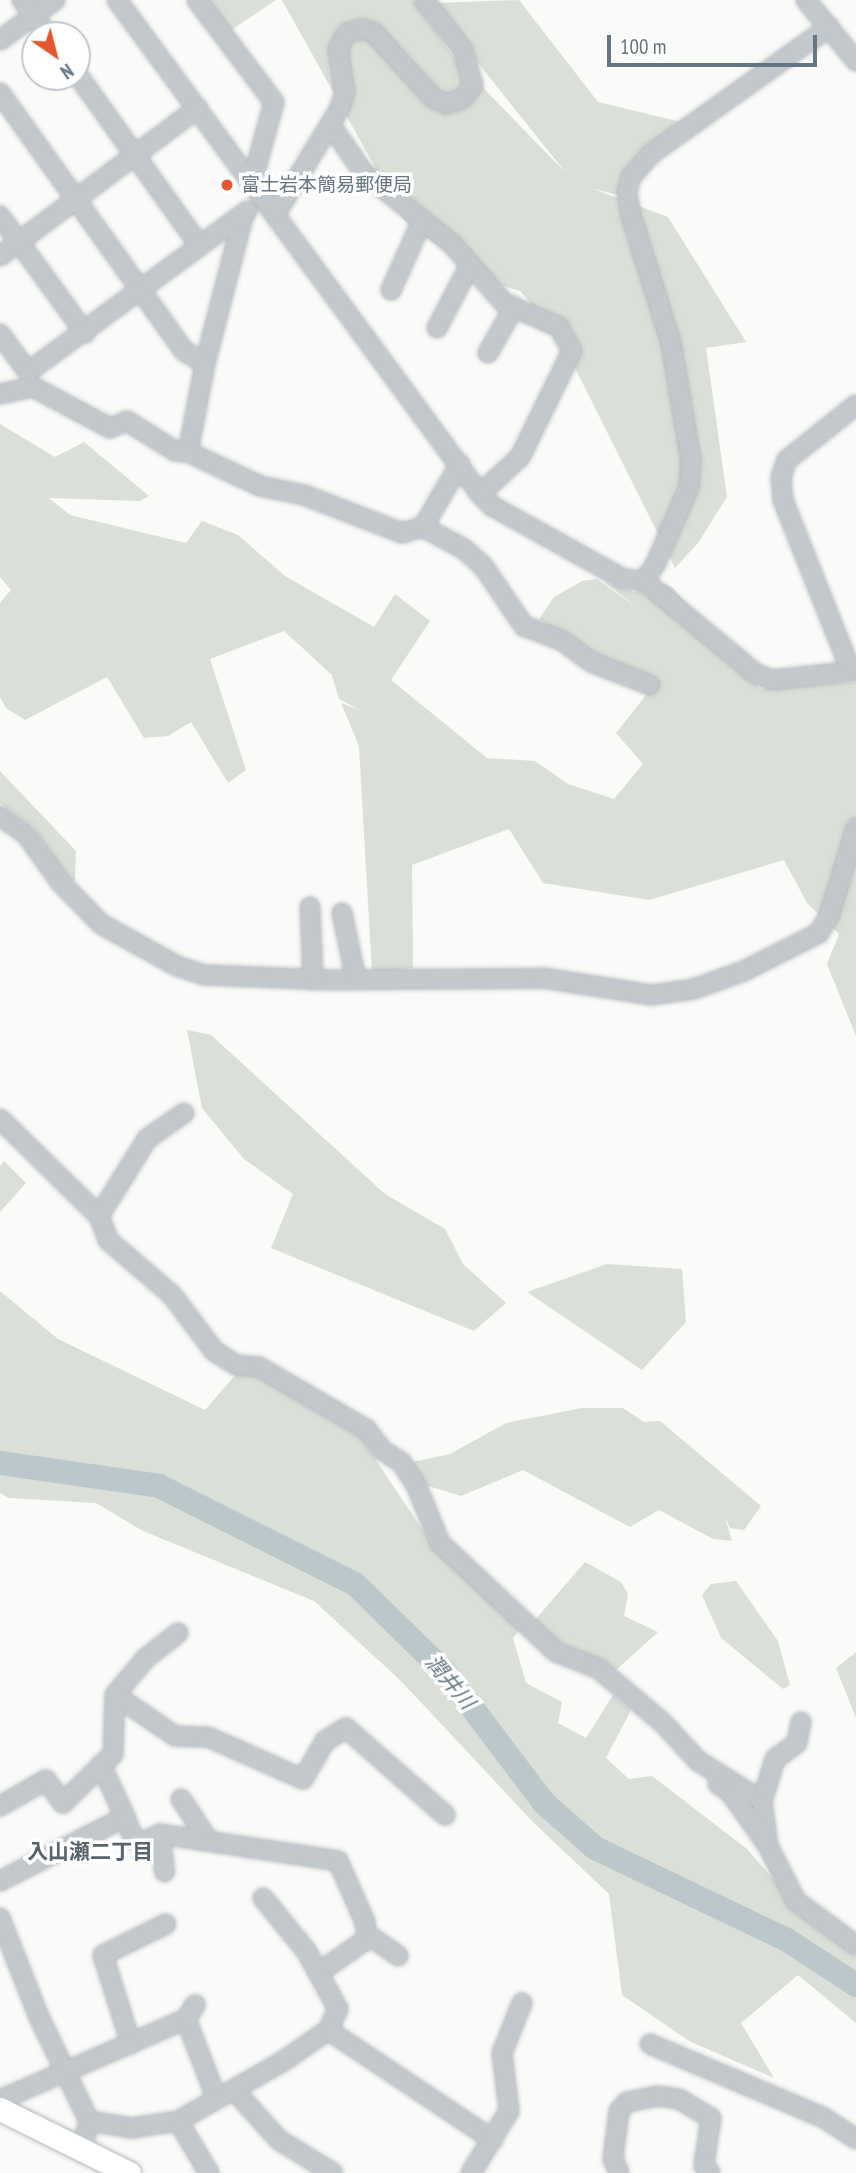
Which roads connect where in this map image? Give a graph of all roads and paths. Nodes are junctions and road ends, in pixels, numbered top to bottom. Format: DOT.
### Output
graph roads {
  1 [pos="22,0"];
  2 [pos="55,0"];
  3 [pos="117,0"];
  4 [pos="197,0"];
  5 [pos="424,0"];
  6 [pos="806,0"];
  7 [pos="34,16"];
  8 [pos="38,21"];
  9 [pos="829,27"];
  10 [pos="0,40"];
  11 [pos="856,61"];
  12 [pos="90,91"];
  13 [pos="0,93"];
  14 [pos="198,108"];
  15 [pos="332,127"];
  16 [pos="136,154"];
  17 [pos="248,177"];
  18 [pos="77,199"];
  19 [pos="264,199"];
  20 [pos="244,213"];
  21 [pos="275,215"];
  22 [pos="0,216"];
  23 [pos="421,223"];
  24 [pos="19,242"];
  25 [pos="199,246"];
  26 [pos="0,256"];
  27 [pos="470,265"];
  28 [pos="143,289"];
  29 [pos="391,290"];
  30 [pos="514,307"];
  31 [pos="438,328"];
  32 [pos="85,333"];
  33 [pos="0,334"];
  34 [pos="488,353"];
  35 [pos="205,364"];
  36 [pos="0,394"];
  37 [pos="856,405"];
  38 [pos="188,452"];
  39 [pos="460,464"];
  40 [pos="480,494"];
  41 [pos="423,527"];
  42 [pos="644,581"];
  43 [pos="854,671"];
  44 [pos="650,685"];
  45 [pos="0,816"];
  46 [pos="856,828"];
  47 [pos="310,907"];
  48 [pos="342,913"];
  49 [pos="356,979"];
  50 [pos="313,980"];
  51 [pos="184,1113"];
  52 [pos="0,1119"];
  53 [pos="99,1216"];
  54 [pos="178,1633"];
  55 [pos="115,1695"];
  56 [pos="801,1722"];
  57 [pos="676,1755"];
  58 [pos="102,1765"];
  59 [pos="181,1799"];
  60 [pos="762,1801"];
  61 [pos="0,1806"];
  62 [pos="445,1815"];
  63 [pos="125,1818"];
  64 [pos="159,1834"];
  65 [pos="208,1840"];
  66 [pos="768,1846"];
  67 [pos="165,1872"];
  68 [pos="0,1881"];
  69 [pos="263,1898"];
  70 [pos="0,1918"];
  71 [pos="166,1924"];
  72 [pos="367,1934"];
  73 [pos="856,1945"];
  74 [pos="398,1956"];
  75 [pos="318,1973"];
  76 [pos="522,2003"];
  77 [pos="328,2030"];
  78 [pos="650,2043"];
  79 [pos="131,2044"];
  80 [pos="65,2075"];
  81 [pos="234,2090"];
  82 [pos="216,2097"];
  83 [pos="0,2100"];
  84 [pos="0,2109"];
  85 [pos="89,2121"];
  86 [pos="178,2121"];
  87 [pos="856,2139"];
  88 [pos="493,2140"];
  89 [pos="93,2160"];
  90 [pos="129,2173"];
  91 [pos="209,2173"];
  92 [pos="333,2173"];
  93 [pos="471,2173"];
  94 [pos="619,2173"];
  95 [pos="710,2173"];
  1 -- 7 [label="street"];
  2 -- 7 [label="street"];
  3 -- 14 [label="street"];
  4 -- 17 [label="street"];
  5 -- 15 [label="street"];
  6 -- 9 [label="street"];
  7 -- 8 [label="street"];
  7 -- 10 [label="street"];
  9 -- 11 [label="street"];
  9 -- 42 [label="street"];
  12 -- 16 [label="street"];
  13 -- 18 [label="street"];
  14 -- 16 [label="street"];
  14 -- 17 [label="street"];
  15 -- 21 [label="street"];
  15 -- 23 [label="street"];
  16 -- 18 [label="street"];
  16 -- 25 [label="street"];
  17 -- 19 [label="street"];
  18 -- 24 [label="street"];
  18 -- 28 [label="street"];
  19 -- 20 [label="street"];
  19 -- 21 [label="street"];
  20 -- 25 [label="street"];
  20 -- 35 [label="street"];
  21 -- 39 [label="street"];
  22 -- 24 [label="street"];
  23 -- 27 [label="street"];
  23 -- 29 [label="street"];
  24 -- 26 [label="street"];
  24 -- 32 [label="street"];
  25 -- 28 [label="street"];
  27 -- 30 [label="street"];
  27 -- 31 [label="street"];
  28 -- 32 [label="street"];
  28 -- 35 [label="street"];
  30 -- 34 [label="street"];
  30 -- 40 [label="street"];
  32 -- 33 [label="street"];
  35 -- 38 [label="street"];
  36 -- 38 [label="street"];
  37 -- 43 [label="street"];
  38 -- 41 [label="street"];
  39 -- 40 [label="street"];
  39 -- 41 [label="street"];
  40 -- 42 [label="street"];
  41 -- 44 [label="street"];
  42 -- 43 [label="street"];
  45 -- 50 [label="street"];
  46 -- 49 [label="street"];
  47 -- 50 [label="street"];
  48 -- 49 [label="street"];
  49 -- 50 [label="street"];
  51 -- 53 [label="street"];
  52 -- 53 [label="street"];
  53 -- 60 [label="street"];
  54 -- 55 [label="street"];
  55 -- 58 [label="street"];
  55 -- 62 [label="street"];
  56 -- 60 [label="street"];
  57 -- 66 [label="street"];
  58 -- 61 [label="street"];
  58 -- 63 [label="street"];
  59 -- 65 [label="street"];
  60 -- 66 [label="street"];
  63 -- 64 [label="street"];
  63 -- 68 [label="street"];
  64 -- 65 [label="street"];
  64 -- 67 [label="street"];
  65 -- 72 [label="street"];
  66 -- 73 [label="street"];
  69 -- 75 [label="street"];
  70 -- 80 [label="street"];
  71 -- 79 [label="street"];
  72 -- 74 [label="street"];
  72 -- 75 [label="street"];
  75 -- 77 [label="street"];
  76 -- 88 [label="street"];
  77 -- 81 [label="street"];
  77 -- 88 [label="street"];
  78 -- 87 [label="street"];
  79 -- 80 [label="street"];
  79 -- 82 [label="street"];
  80 -- 83 [label="street"];
  80 -- 85 [label="street"];
  81 -- 82 [label="street"];
  81 -- 92 [label="street"];
  82 -- 86 [label="street"];
  84 -- 89 [label="main road"];
  85 -- 86 [label="street"];
  85 -- 89 [label="street"];
  86 -- 91 [label="street"];
  88 -- 93 [label="street"];
  89 -- 90 [label="main road"];
  94 -- 95 [label="street"];
}
